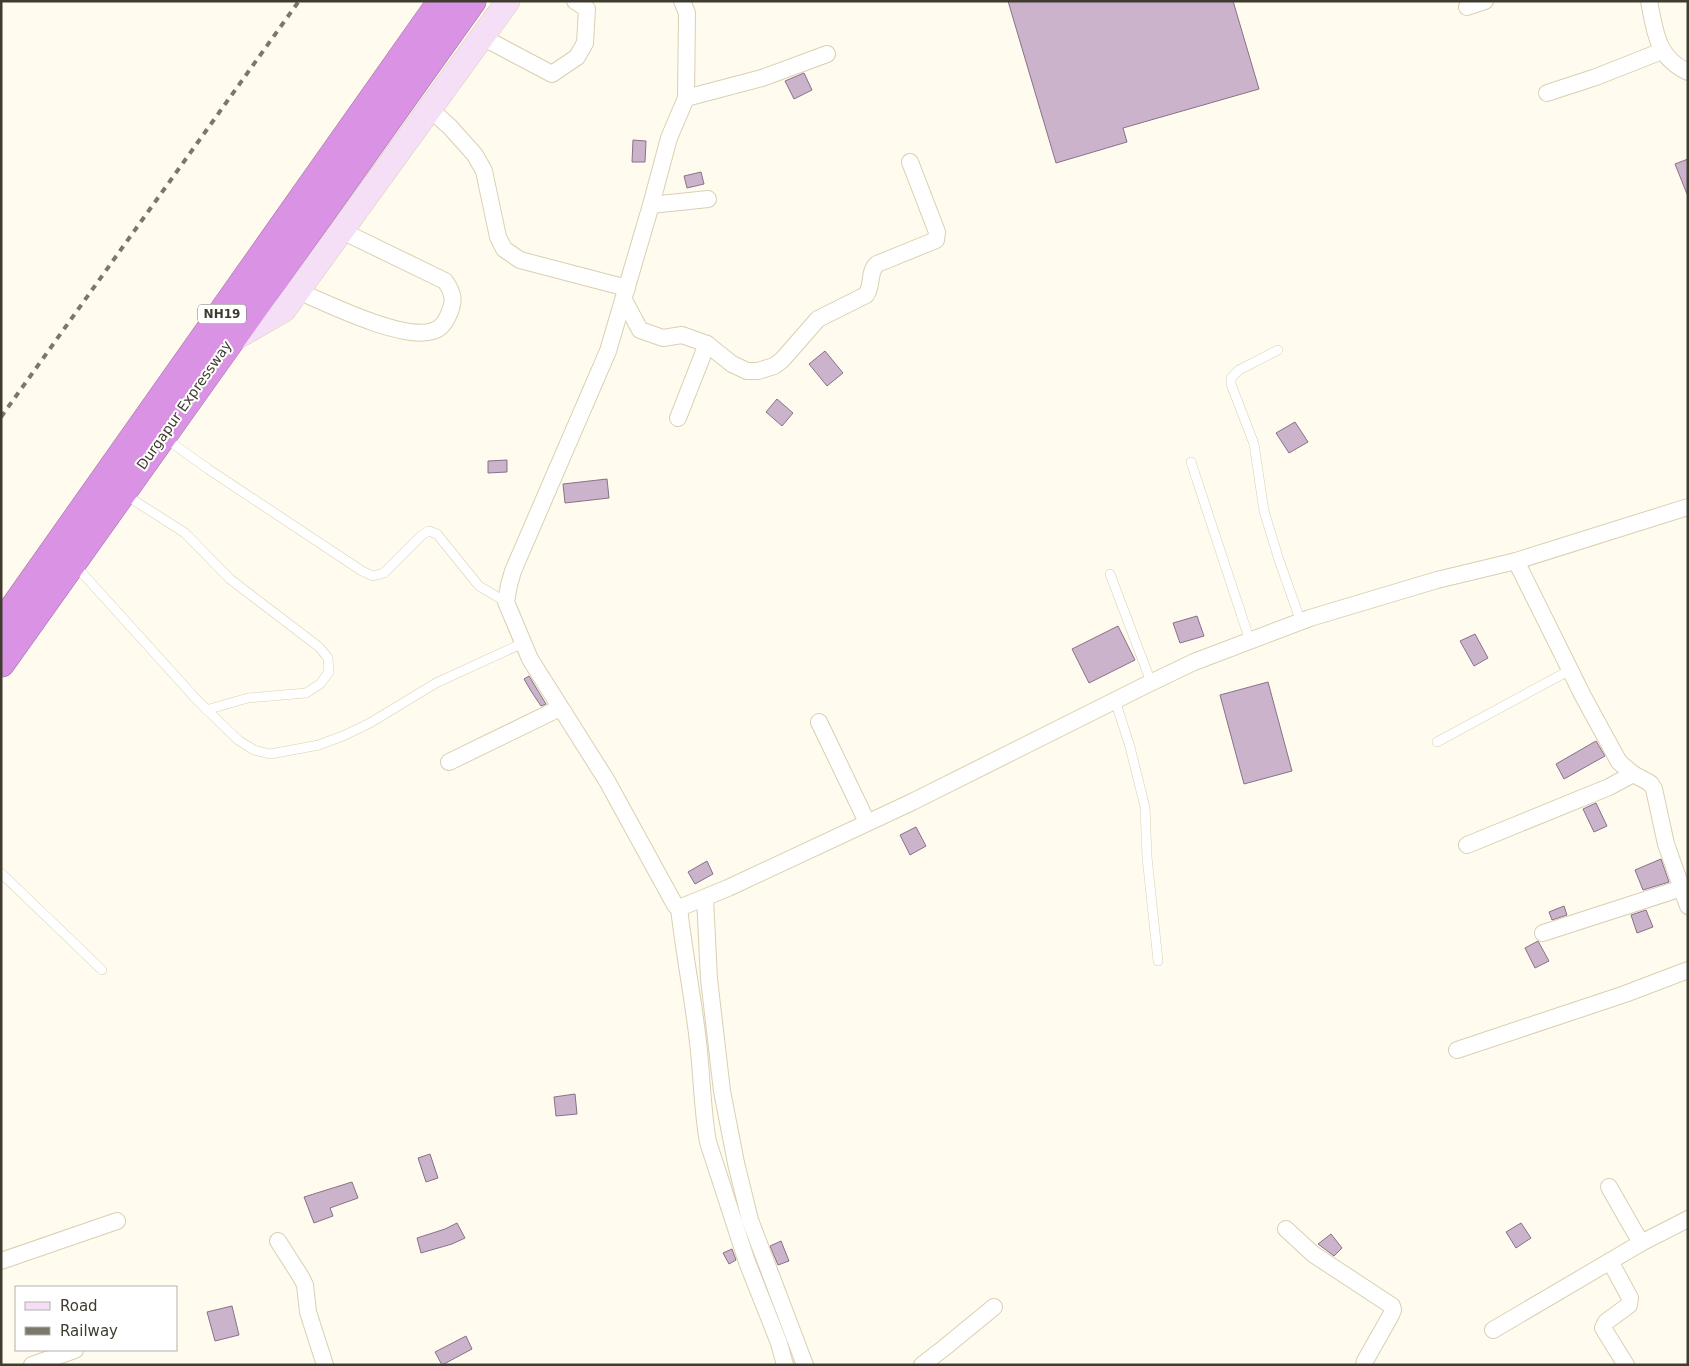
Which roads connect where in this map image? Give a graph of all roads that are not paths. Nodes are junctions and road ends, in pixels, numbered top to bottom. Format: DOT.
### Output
graph roads {
  1 [pos="442,1"];
  2 [pos="472,1"];
  3 [pos="508,1"];
  4 [pos="574,1"];
  5 [pos="682,1"];
  6 [pos="1485,1"];
  7 [pos="1649,1"];
  8 [pos="1467,7"];
  9 [pos="482,37"];
  10 [pos="1662,51"];
  11 [pos="827,54"];
  12 [pos="1688,72"];
  13 [pos="1547,93"];
  14 [pos="686,98"];
  15 [pos="430,108"];
  16 [pos="910,162"];
  17 [pos="708,199"];
  18 [pos="651,205"];
  19 [pos="342,231"];
  20 [pos="298,291"];
  21 [pos="625,294"];
  22 [pos="230,341"];
  23 [pos="707,344"];
  24 [pos="1278,350"];
  25 [pos="678,418"];
  26 [pos="162,436"];
  27 [pos="1191,462"];
  28 [pos="122,492"];
  29 [pos="1688,507"];
  30 [pos="1516,561"];
  31 [pos="73,562"];
  32 [pos="1110,574"];
  33 [pos="506,602"];
  34 [pos="1302,622"];
  35 [pos="1,626"];
  36 [pos="1250,641"];
  37 [pos="523,643"];
  38 [pos="1,663"];
  39 [pos="1570,670"];
  40 [pos="1151,682"];
  41 [pos="1115,700"];
  42 [pos="560,708"];
  43 [pos="206,710"];
  44 [pos="819,722"];
  45 [pos="1437,742"];
  46 [pos="449,762"];
  47 [pos="1633,774"];
  48 [pos="867,822"];
  49 [pos="1467,845"];
  50 [pos="1,873"];
  51 [pos="1685,888"];
  52 [pos="691,904"];
  53 [pos="1688,906"];
  54 [pos="1543,933"];
  55 [pos="1158,961"];
  56 [pos="102,970"];
  57 [pos="1688,970"];
  58 [pos="1457,1050"];
  59 [pos="1609,1187"];
  60 [pos="1688,1219"];
  61 [pos="117,1221"];
  62 [pos="1286,1230"];
  63 [pos="278,1241"];
  64 [pos="1641,1243"];
  65 [pos="1,1261"];
  66 [pos="1610,1261"];
  67 [pos="994,1307"];
  68 [pos="1493,1330"];
  69 [pos="71,1351"];
  70 [pos="32,1365"];
  71 [pos="325,1365"];
  72 [pos="785,1365"];
  73 [pos="805,1365"];
  74 [pos="922,1365"];
  75 [pos="1364,1365"];
  76 [pos="1626,1365"];
  1 -- 35 [label="highway, Durgapur Expressway / NH19"];
  2 -- 22 [label="highway, Durgapur Expressway / NH19"];
  3 -- 9 [label="street"];
  4 -- 9 [label="street"];
  5 -- 14 [label="street"];
  6 -- 8 [label="street"];
  7 -- 10 [label="street"];
  9 -- 15 [label="street"];
  10 -- 12 [label="street"];
  10 -- 13 [label="street"];
  11 -- 14 [label="street"];
  14 -- 18 [label="street"];
  15 -- 19 [label="street"];
  15 -- 21 [label="street"];
  16 -- 23 [label="street"];
  17 -- 18 [label="street"];
  18 -- 21 [label="street"];
  19 -- 20 [label="street"];
  19 -- 20 [label="street"];
  20 -- 22 [label="street"];
  21 -- 23 [label="street"];
  21 -- 33 [label="street"];
  22 -- 26 [label="highway, Durgapur Expressway / NH19"];
  23 -- 25 [label="street"];
  24 -- 34 [label="lane"];
  26 -- 28 [label="highway, Durgapur Expressway / NH19"];
  26 -- 33 [label="lane"];
  27 -- 36 [label="lane"];
  28 -- 31 [label="highway, Durgapur Expressway / NH19"];
  28 -- 43 [label="lane"];
  29 -- 30 [label="street"];
  30 -- 34 [label="street"];
  30 -- 39 [label="street"];
  31 -- 38 [label="highway, Durgapur Expressway / NH19"];
  31 -- 43 [label="lane"];
  32 -- 40 [label="lane"];
  33 -- 37 [label="street"];
  34 -- 36 [label="street"];
  36 -- 40 [label="street"];
  37 -- 42 [label="street"];
  37 -- 43 [label="lane"];
  39 -- 45 [label="lane"];
  39 -- 47 [label="street"];
  40 -- 41 [label="street"];
  41 -- 48 [label="street"];
  41 -- 55 [label="lane"];
  42 -- 46 [label="street"];
  42 -- 52 [label="street"];
  44 -- 48 [label="street"];
  47 -- 49 [label="street"];
  47 -- 51 [label="street"];
  48 -- 52 [label="street"];
  50 -- 56 [label="lane"];
  51 -- 53 [label="street"];
  51 -- 54 [label="street"];
  52 -- 72 [label="street"];
  52 -- 73 [label="street"];
  57 -- 58 [label="street"];
  59 -- 64 [label="street"];
  60 -- 64 [label="street"];
  61 -- 65 [label="street"];
  62 -- 75 [label="street"];
  63 -- 71 [label="street"];
  64 -- 66 [label="street"];
  66 -- 68 [label="street"];
  66 -- 76 [label="street"];
  67 -- 74 [label="street"];
  69 -- 70 [label="street"];
}
